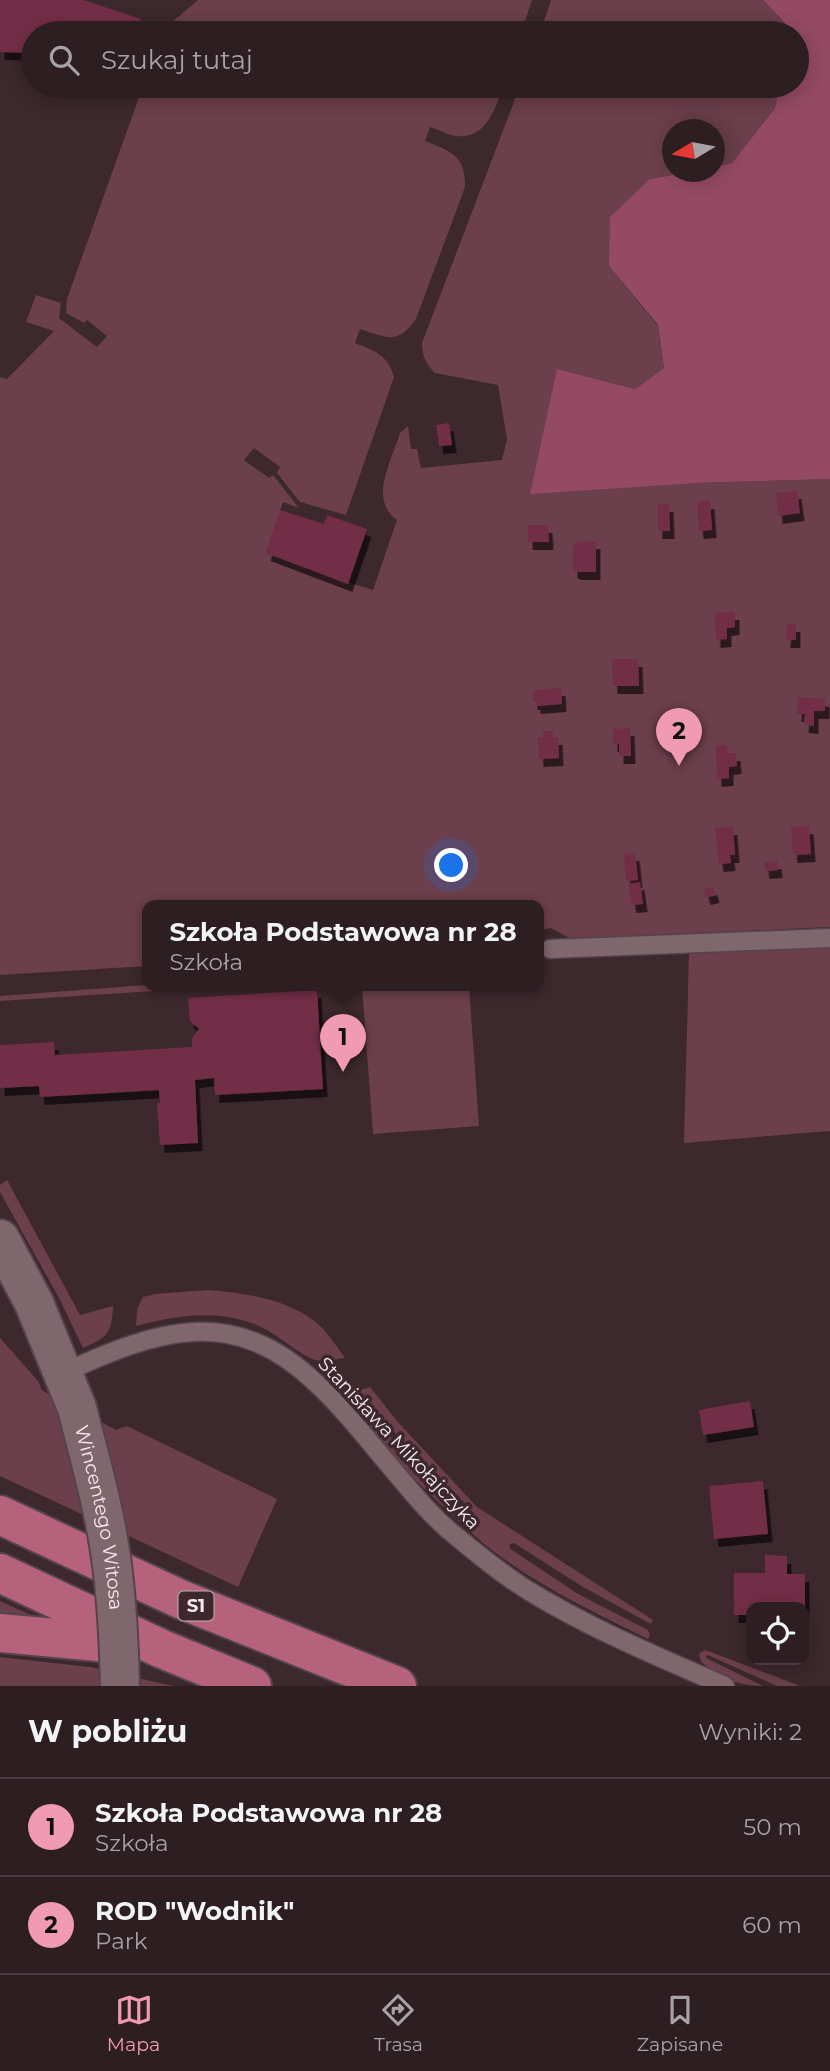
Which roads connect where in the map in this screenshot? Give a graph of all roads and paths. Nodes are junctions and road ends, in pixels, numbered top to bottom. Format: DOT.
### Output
graph roads {
  1 [pos="830,938"];
  2 [pos="550,949"];
  3 [pos="0,1239"];
  4 [pos="63,1373"];
  5 [pos="0,1515"];
  6 [pos="0,1573"];
  7 [pos="0,1633"];
  8 [pos="162,1649"];
  9 [pos="120,1686"];
  10 [pos="253,1686"];
  11 [pos="397,1686"];
  12 [pos="725,1686"];
  1 -- 2 [label="lane"];
  3 -- 4 [label="street, Wincentego Witosa"];
  4 -- 9 [label="street, Wincentego Witosa, bridge"];
  4 -- 12 [label="lane, Stanisława Mikołajczyka"];
  5 -- 11 [label="highway, S1"];
  6 -- 8 [label="highway"];
  7 -- 8 [label="highway"];
  8 -- 10 [label="highway"];
}
